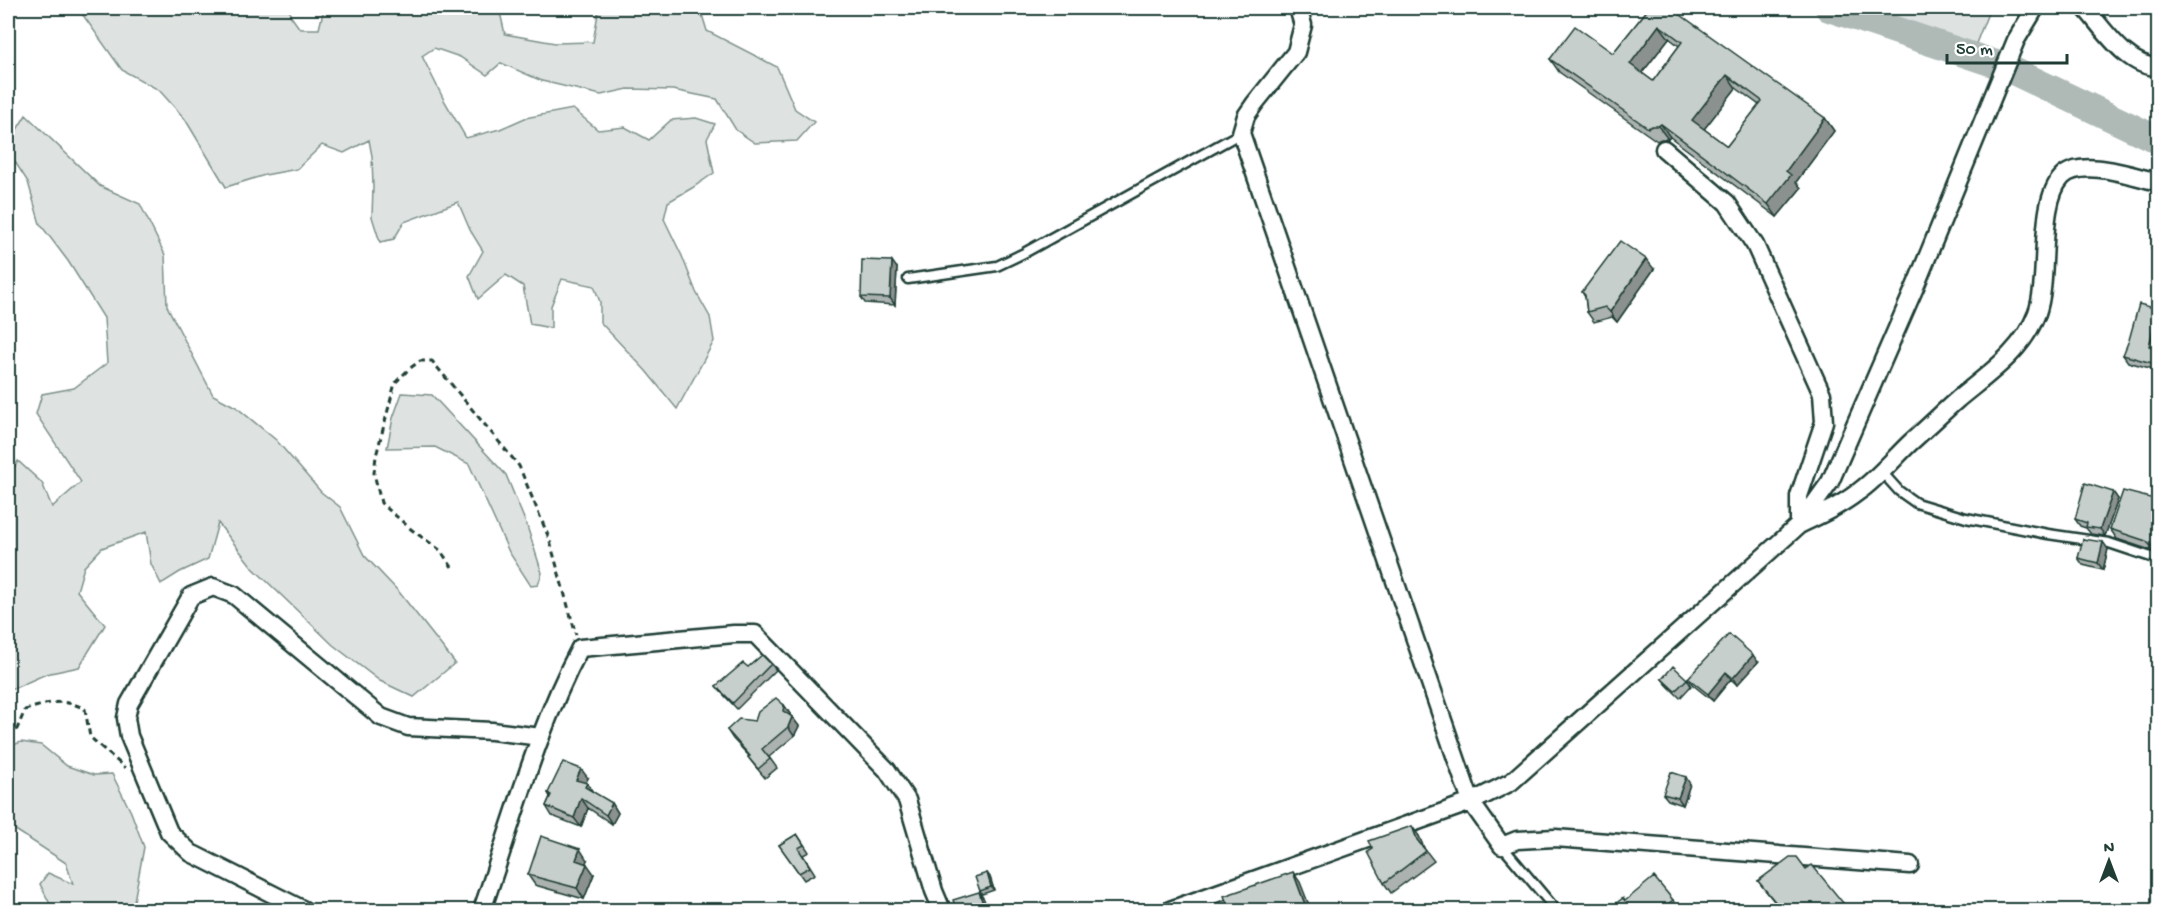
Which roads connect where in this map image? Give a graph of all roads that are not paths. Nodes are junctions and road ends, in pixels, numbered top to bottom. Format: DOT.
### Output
graph roads {
  1 [pos="1298,8"];
  2 [pos="2030,8"];
  3 [pos="2085,8"];
  4 [pos="2158,67"];
  5 [pos="1241,133"];
  6 [pos="1664,149"];
  7 [pos="2158,182"];
  8 [pos="908,279"];
  9 [pos="1881,471"];
  10 [pos="1799,525"];
  11 [pos="2113,532"];
  12 [pos="2109,543"];
  13 [pos="2151,557"];
  14 [pos="541,737"];
  15 [pos="1471,802"];
  16 [pos="1502,846"];
  17 [pos="1910,865"];
  18 [pos="304,910"];
  19 [pos="482,910"];
  20 [pos="942,910"];
  21 [pos="1170,910"];
  22 [pos="1556,910"];
  1 -- 5 [label="street"];
  2 -- 10 [label="street"];
  3 -- 4 [label="street"];
  5 -- 8 [label="lane"];
  5 -- 15 [label="street"];
  6 -- 10 [label="street"];
  7 -- 9 [label="street"];
  9 -- 10 [label="street"];
  9 -- 12 [label="lane"];
  10 -- 15 [label="street"];
  11 -- 12 [label="lane"];
  12 -- 13 [label="lane"];
  14 -- 18 [label="street"];
  14 -- 19 [label="street"];
  14 -- 20 [label="street"];
  15 -- 16 [label="street"];
  15 -- 21 [label="street"];
  16 -- 17 [label="street"];
  16 -- 22 [label="lane"];
}
